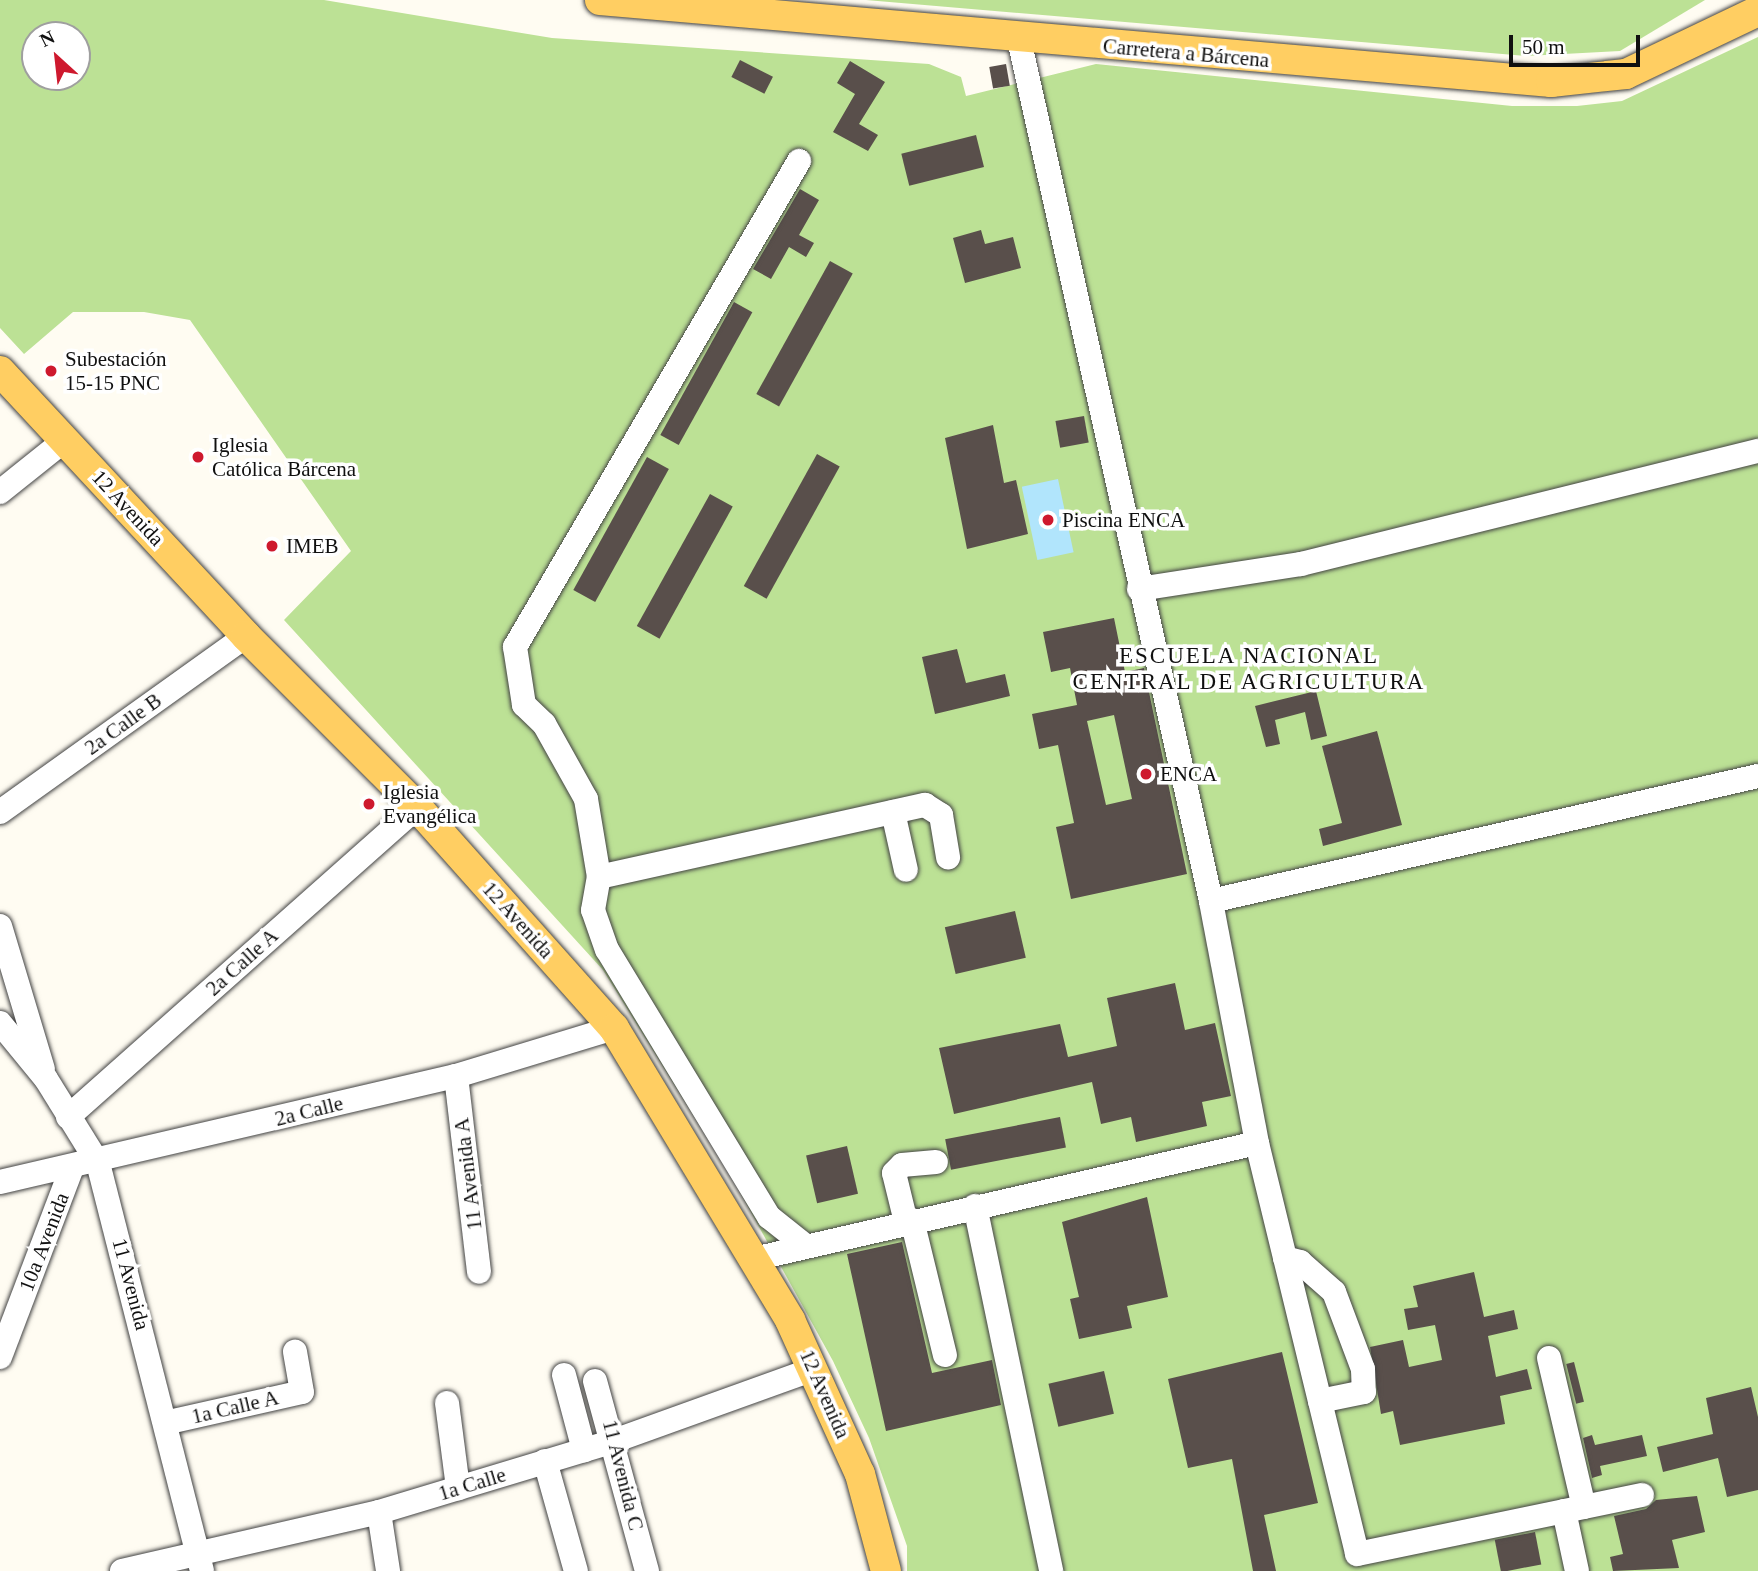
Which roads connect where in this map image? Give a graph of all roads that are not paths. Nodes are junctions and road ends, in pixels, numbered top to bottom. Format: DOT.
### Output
graph roads {
  1 [pos="600,0"];
  2 [pos="1758,11"];
  3 [pos="1019,39"];
  4 [pos="799,161"];
  5 [pos="0,371"];
  6 [pos="65,440"];
  7 [pos="1758,451"];
  8 [pos="0,492"];
  9 [pos="1139,589"];
  10 [pos="246,636"];
  11 [pos="1758,776"];
  12 [pos="417,807"];
  13 [pos="0,812"];
  14 [pos="893,812"];
  15 [pos="948,856"];
  16 [pos="906,870"];
  17 [pos="599,877"];
  18 [pos="1211,901"];
  19 [pos="0,926"];
  20 [pos="0,1023"];
  21 [pos="614,1028"];
  22 [pos="456,1076"];
  23 [pos="46,1079"];
  24 [pos="68,1117"];
  25 [pos="1257,1143"];
  26 [pos="936,1162"];
  27 [pos="98,1163"];
  28 [pos="72,1167"];
  29 [pos="0,1181"];
  30 [pos="975,1206"];
  31 [pos="909,1221"];
  32 [pos="803,1244"];
  33 [pos="1285,1258"];
  34 [pos="754,1259"];
  35 [pos="479,1272"];
  36 [pos="295,1352"];
  37 [pos="945,1355"];
  38 [pos="0,1357"];
  39 [pos="1549,1358"];
  40 [pos="814,1369"];
  41 [pos="564,1375"];
  42 [pos="595,1381"];
  43 [pos="1320,1401"];
  44 [pos="447,1403"];
  45 [pos="169,1422"];
  46 [pos="614,1441"];
  47 [pos="584,1450"];
  48 [pos="545,1461"];
  49 [pos="458,1488"];
  50 [pos="1642,1495"];
  51 [pos="1574,1509"];
  52 [pos="379,1512"];
  53 [pos="200,1562"];
  54 [pos="122,1571"];
  55 [pos="388,1571"];
  56 [pos="576,1571"];
  57 [pos="647,1571"];
  58 [pos="886,1571"];
  59 [pos="1051,1571"];
  60 [pos="1577,1571"];
  1 -- 3 [label="main road, Carretera a Bárcena"];
  2 -- 3 [label="main road, Carretera a Bárcena"];
  3 -- 9 [label="street"];
  4 -- 17 [label="street"];
  5 -- 6 [label="main road, 12 Avenida"];
  6 -- 8 [label="street"];
  6 -- 10 [label="main road, 12 Avenida"];
  7 -- 9 [label="street"];
  9 -- 18 [label="street"];
  10 -- 12 [label="main road, 12 Avenida"];
  10 -- 13 [label="street, 2a Calle B"];
  11 -- 18 [label="street"];
  12 -- 21 [label="main road, 12 Avenida"];
  12 -- 24 [label="street, 2a Calle A"];
  14 -- 15 [label="street"];
  14 -- 16 [label="street"];
  14 -- 17 [label="street"];
  17 -- 32 [label="street"];
  18 -- 25 [label="street"];
  19 -- 23 [label="street"];
  20 -- 23 [label="street, 11 Avenida"];
  21 -- 22 [label="street, 2a Calle"];
  21 -- 34 [label="main road, 12 Avenida"];
  22 -- 27 [label="street, 2a Calle"];
  22 -- 35 [label="street, 11 Avenida A"];
  23 -- 24 [label="street, 11 Avenida"];
  24 -- 27 [label="street, 11 Avenida"];
  25 -- 30 [label="street"];
  25 -- 33 [label="street"];
  26 -- 31 [label="street"];
  27 -- 28 [label="street, 2a Calle"];
  27 -- 45 [label="street, 11 Avenida"];
  28 -- 29 [label="street, 2a Calle"];
  28 -- 38 [label="street, 10a Avenida"];
  30 -- 31 [label="street"];
  30 -- 59 [label="street"];
  31 -- 32 [label="street"];
  31 -- 37 [label="street"];
  32 -- 34 [label="street"];
  33 -- 43 [label="street"];
  33 -- 43 [label="street"];
  34 -- 40 [label="main road, 12 Avenida"];
  36 -- 45 [label="street, 1a Calle A"];
  39 -- 51 [label="street"];
  40 -- 46 [label="street, 1a Calle"];
  40 -- 58 [label="main road, 12 Avenida"];
  41 -- 47 [label="street"];
  42 -- 46 [label="street, 11 Avenida C"];
  43 -- 51 [label="street"];
  44 -- 49 [label="street"];
  45 -- 53 [label="street, 11 Avenida"];
  46 -- 47 [label="street, 1a Calle"];
  46 -- 57 [label="street, 11 Avenida C"];
  47 -- 48 [label="street, 1a Calle"];
  48 -- 49 [label="street, 1a Calle"];
  48 -- 56 [label="street"];
  49 -- 52 [label="street, 1a Calle"];
  50 -- 51 [label="street"];
  51 -- 60 [label="street"];
  52 -- 53 [label="street, 1a Calle"];
  52 -- 55 [label="street"];
  53 -- 54 [label="street, 1a Calle"];
}
